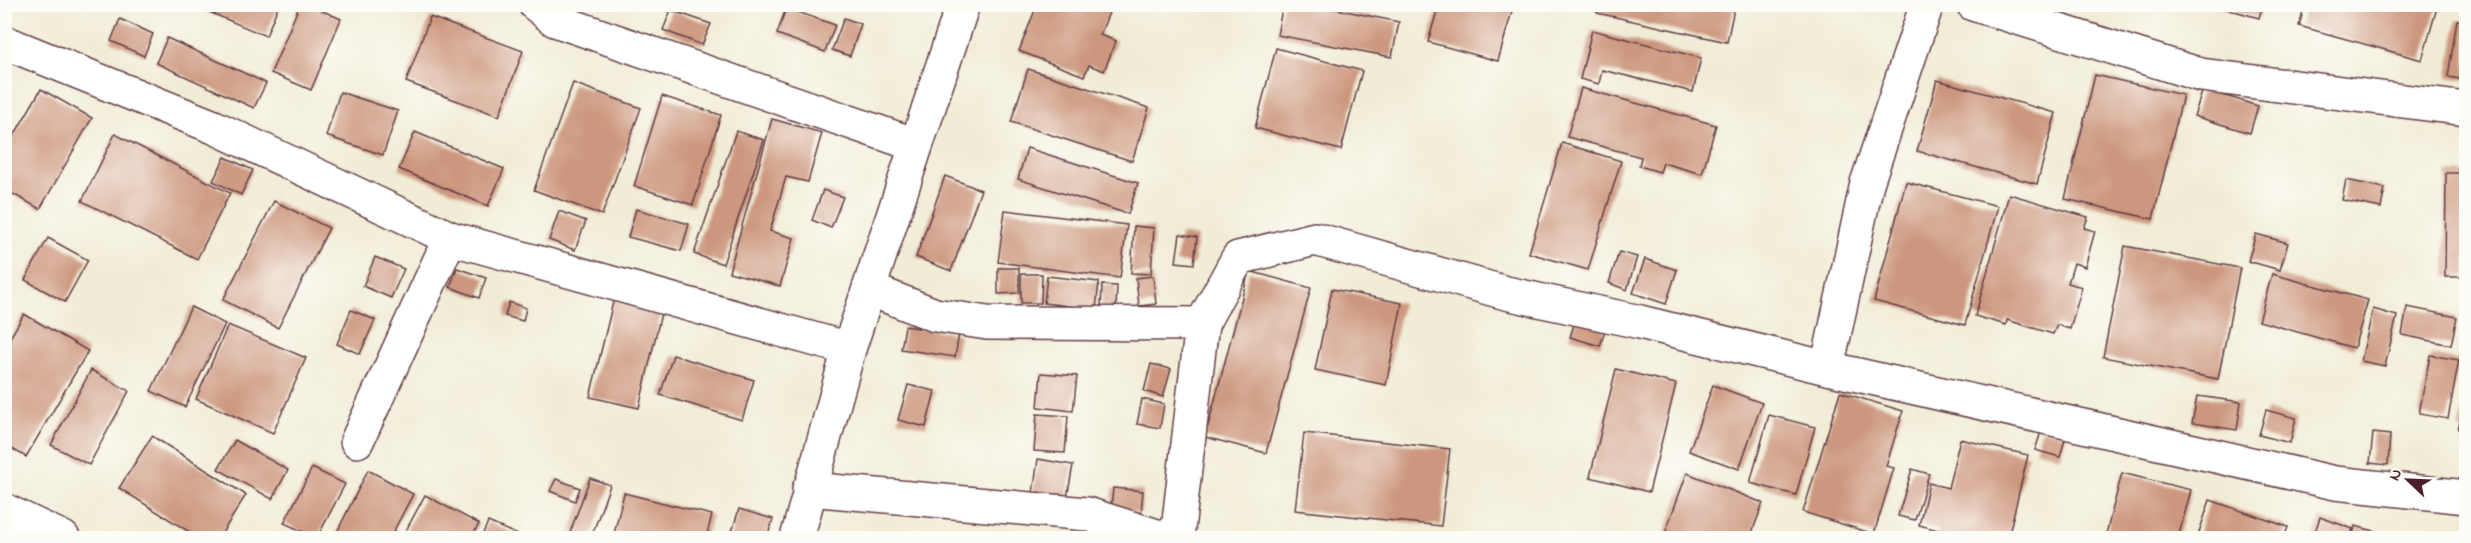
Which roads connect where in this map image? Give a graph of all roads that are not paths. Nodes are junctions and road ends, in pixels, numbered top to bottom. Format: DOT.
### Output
graph roads {
  1 [pos="535,4"];
  2 [pos="963,4"];
  3 [pos="1927,4"];
  4 [pos="1982,6"];
  5 [pos="4,42"];
  6 [pos="2466,110"];
  7 [pos="916,145"];
  8 [pos="450,238"];
  9 [pos="869,290"];
  10 [pos="1202,324"];
  11 [pos="849,349"];
  12 [pos="1827,368"];
  13 [pos="357,441"];
  14 [pos="809,489"];
  15 [pos="2466,497"];
  16 [pos="4,510"];
  17 [pos="63,538"];
  18 [pos="797,538"];
  19 [pos="1163,538"];
  20 [pos="1177,538"];
  1 -- 7 [label="street"];
  2 -- 7 [label="street"];
  3 -- 12 [label="street"];
  4 -- 6 [label="street"];
  5 -- 8 [label="street"];
  7 -- 9 [label="street"];
  8 -- 11 [label="street"];
  8 -- 13 [label="street"];
  9 -- 10 [label="street"];
  9 -- 11 [label="street"];
  10 -- 12 [label="street"];
  10 -- 20 [label="street"];
  11 -- 14 [label="street"];
  12 -- 15 [label="street"];
  14 -- 18 [label="street"];
  14 -- 19 [label="street"];
  16 -- 17 [label="street"];
}
